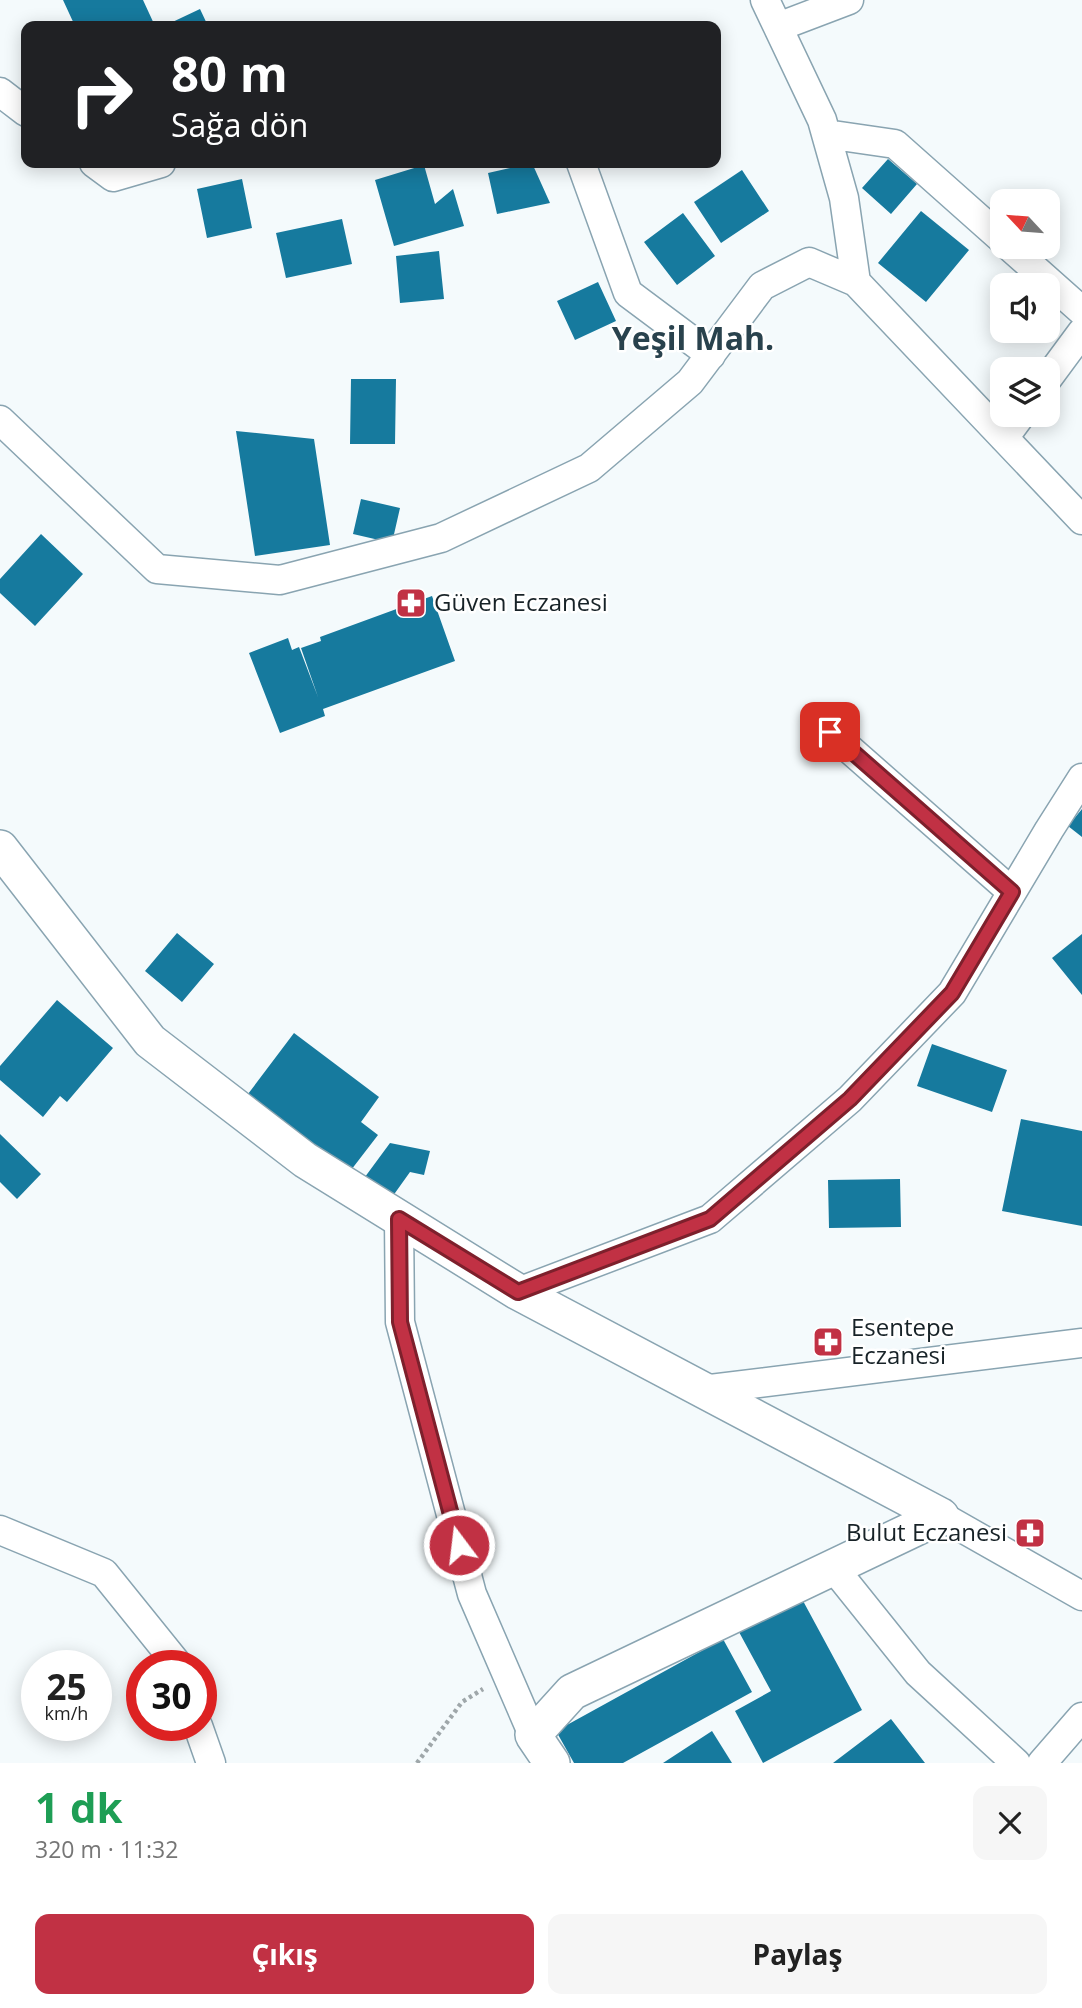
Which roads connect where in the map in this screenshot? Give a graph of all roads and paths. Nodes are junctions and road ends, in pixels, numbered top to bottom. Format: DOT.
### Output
graph roads {
  1 [pos="765,0"];
  2 [pos="849,0"];
  3 [pos="778,27"];
  4 [pos="0,93"];
  5 [pos="21,108"];
  6 [pos="826,134"];
  7 [pos="101,168"];
  8 [pos="144,168"];
  9 [pos="584,168"];
  10 [pos="990,229"];
  11 [pos="1024,259"];
  12 [pos="856,282"];
  13 [pos="1082,311"];
  14 [pos="1082,332"];
  15 [pos="711,355"];
  16 [pos="1060,362"];
  17 [pos="0,420"];
  18 [pos="1012,427"];
  19 [pos="1004,438"];
  20 [pos="1082,520"];
  21 [pos="830,732"];
  22 [pos="1082,778"];
  23 [pos="0,848"];
  24 [pos="1012,892"];
  25 [pos="399,1219"];
  26 [pos="518,1292"];
  27 [pos="1082,1343"];
  28 [pos="702,1390"];
  29 [pos="941,1516"];
  30 [pos="0,1530"];
  31 [pos="833,1567"];
  32 [pos="1082,1595"];
  33 [pos="166,1650"];
  34 [pos="462,1702"];
  35 [pos="1082,1717"];
  36 [pos="203,1741"];
  37 [pos="543,1749"];
  38 [pos="211,1763"];
  39 [pos="417,1763"];
  40 [pos="1016,1763"];
  41 [pos="1042,1763"];
  1 -- 3 [label="street"];
  2 -- 3 [label="street"];
  3 -- 6 [label="street"];
  4 -- 5 [label="street"];
  6 -- 10 [label="street"];
  6 -- 12 [label="street"];
  7 -- 8 [label="street"];
  9 -- 15 [label="street"];
  11 -- 13 [label="street"];
  12 -- 15 [label="street"];
  12 -- 19 [label="street"];
  14 -- 16 [label="street"];
  15 -- 17 [label="street"];
  18 -- 19 [label="street"];
  19 -- 20 [label="street"];
  21 -- 24 [label="street"];
  22 -- 24 [label="street"];
  23 -- 25 [label="street"];
  24 -- 26 [label="street"];
  25 -- 26 [label="street"];
  25 -- 37 [label="street"];
  26 -- 28 [label="street"];
  27 -- 28 [label="street"];
  28 -- 29 [label="street"];
  29 -- 31 [label="street"];
  29 -- 32 [label="street"];
  30 -- 33 [label="street"];
  31 -- 37 [label="street"];
  31 -- 40 [label="street"];
  34 -- 39 [label="path"];
  35 -- 41 [label="street"];
  36 -- 38 [label="street"];
}
